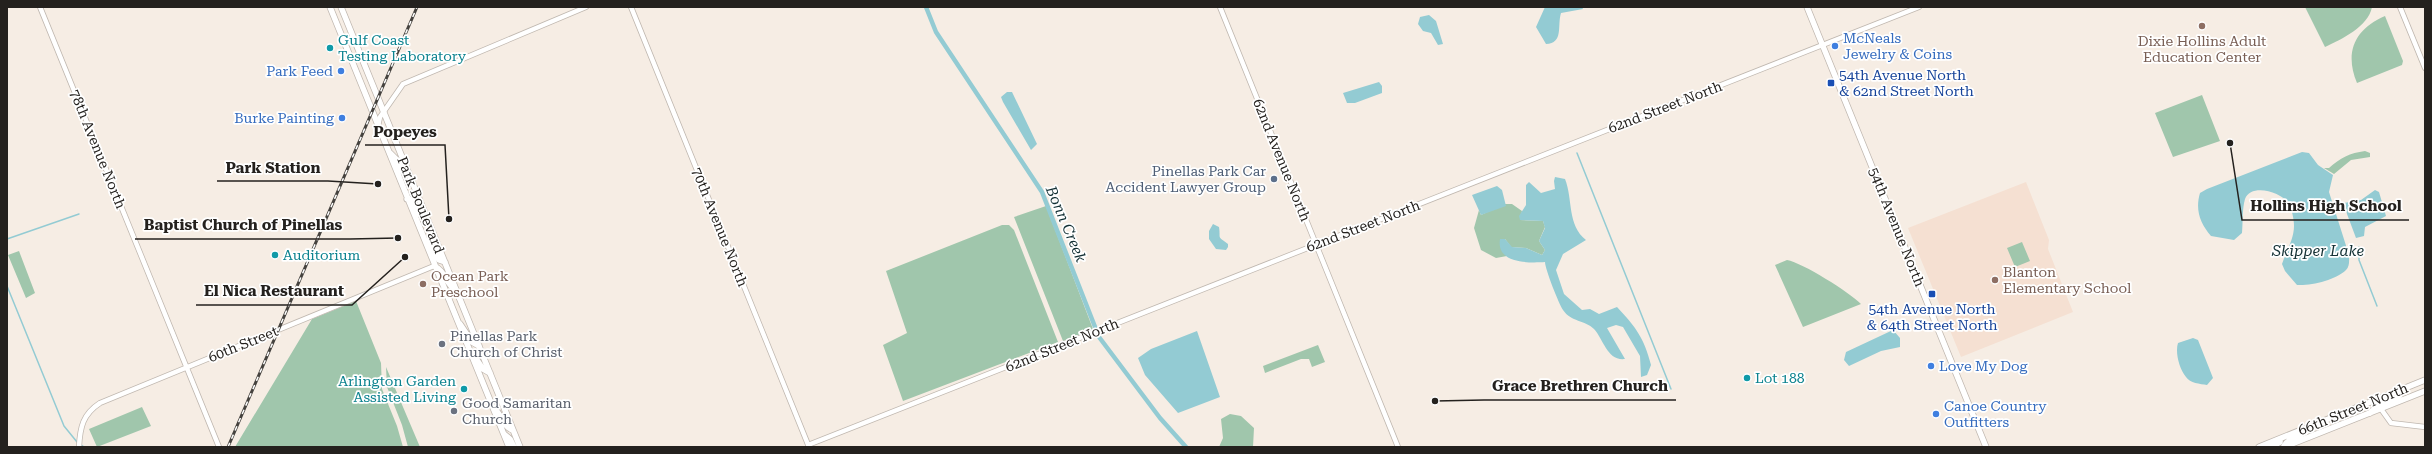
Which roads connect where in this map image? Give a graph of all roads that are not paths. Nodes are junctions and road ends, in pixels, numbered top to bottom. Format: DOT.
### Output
graph roads {
  1 [pos="40,7"];
  2 [pos="330,7"];
  3 [pos="340,7"];
  4 [pos="586,7"];
  5 [pos="631,7"];
  6 [pos="1220,7"];
  7 [pos="1807,7"];
  8 [pos="1919,7"];
  9 [pos="2400,7"];
  10 [pos="1823,45"];
  11 [pos="2425,68"];
  12 [pos="384,112"];
  13 [pos="378,126"];
  14 [pos="388,152"];
  15 [pos="408,172"];
  16 [pos="408,199"];
  17 [pos="426,218"];
  18 [pos="424,240"];
  19 [pos="1316,244"];
  20 [pos="444,262"];
  21 [pos="434,266"];
  22 [pos="457,291"];
  23 [pos="458,323"];
  24 [pos="479,346"];
  25 [pos="469,350"];
  26 [pos="186,367"];
  27 [pos="490,373"];
  28 [pos="2425,380"];
  29 [pos="2404,389"];
  30 [pos="2425,391"];
  31 [pos="493,407"];
  32 [pos="2381,409"];
  33 [pos="2370,413"];
  34 [pos="2317,424"];
  35 [pos="2425,428"];
  36 [pos="513,430"];
  37 [pos="504,434"];
  38 [pos="2280,438"];
  39 [pos="809,446"];
  40 [pos="79,447"];
  41 [pos="219,447"];
  42 [pos="509,447"];
  43 [pos="514,447"];
  44 [pos="520,447"];
  45 [pos="1398,447"];
  46 [pos="1986,447"];
  47 [pos="2259,447"];
  48 [pos="2271,447"];
  49 [pos="2284,447"];
  1 -- 26 [label="street, 78th Avenue North"];
  2 -- 13 [label="main road, Park Boulevard"];
  3 -- 12 [label="main road, Park Boulevard"];
  4 -- 12 [label="street"];
  5 -- 39 [label="street, 70th Avenue North"];
  6 -- 19 [label="street, 62nd Avenue North"];
  7 -- 10 [label="main road, 54th Avenue North"];
  8 -- 10 [label="street, 62nd Street North"];
  9 -- 11 [label="street"];
  10 -- 19 [label="street, 62nd Street North"];
  10 -- 46 [label="main road, 54th Avenue North"];
  12 -- 13 [label="street"];
  12 -- 15 [label="main road, Park Boulevard"];
  13 -- 14 [label="main road, Park Boulevard"];
  14 -- 15 [label="main road"];
  14 -- 16 [label="main road, Park Boulevard"];
  15 -- 17 [label="main road, Park Boulevard"];
  16 -- 17 [label="main road"];
  16 -- 18 [label="main road, Park Boulevard"];
  17 -- 20 [label="main road, Park Boulevard"];
  18 -- 20 [label="main road"];
  18 -- 21 [label="main road, Park Boulevard"];
  19 -- 39 [label="street, 62nd Street North"];
  19 -- 45 [label="street, 62nd Avenue North"];
  20 -- 22 [label="main road, Park Boulevard"];
  21 -- 22 [label="main road"];
  21 -- 23 [label="main road, Park Boulevard"];
  21 -- 26 [label="street, 60th Street"];
  22 -- 24 [label="main road, Park Boulevard"];
  23 -- 24 [label="main road"];
  23 -- 25 [label="main road, Park Boulevard"];
  24 -- 27 [label="main road, Park Boulevard"];
  25 -- 27 [label="main road"];
  25 -- 31 [label="main road, Park Boulevard"];
  26 -- 40 [label="street, 60th Street"];
  26 -- 41 [label="street, 78th Avenue North"];
  27 -- 36 [label="main road, Park Boulevard"];
  28 -- 29 [label="main road, 66th Street North"];
  29 -- 33 [label="main road"];
  29 -- 34 [label="main road, 66th Street North"];
  30 -- 32 [label="main road, 66th Street North"];
  31 -- 36 [label="main road"];
  31 -- 37 [label="main road, Park Boulevard"];
  32 -- 33 [label="main road, 66th Street North"];
  32 -- 35 [label="street"];
  33 -- 49 [label="main road, 66th Street North"];
  34 -- 38 [label="main road, 66th Street North"];
  34 -- 49 [label="main road"];
  36 -- 44 [label="main road, Park Boulevard"];
  37 -- 42 [label="main road, Park Boulevard"];
  37 -- 43 [label="main road"];
  38 -- 47 [label="main road, 66th Street North"];
  38 -- 48 [label="main road"];
}
